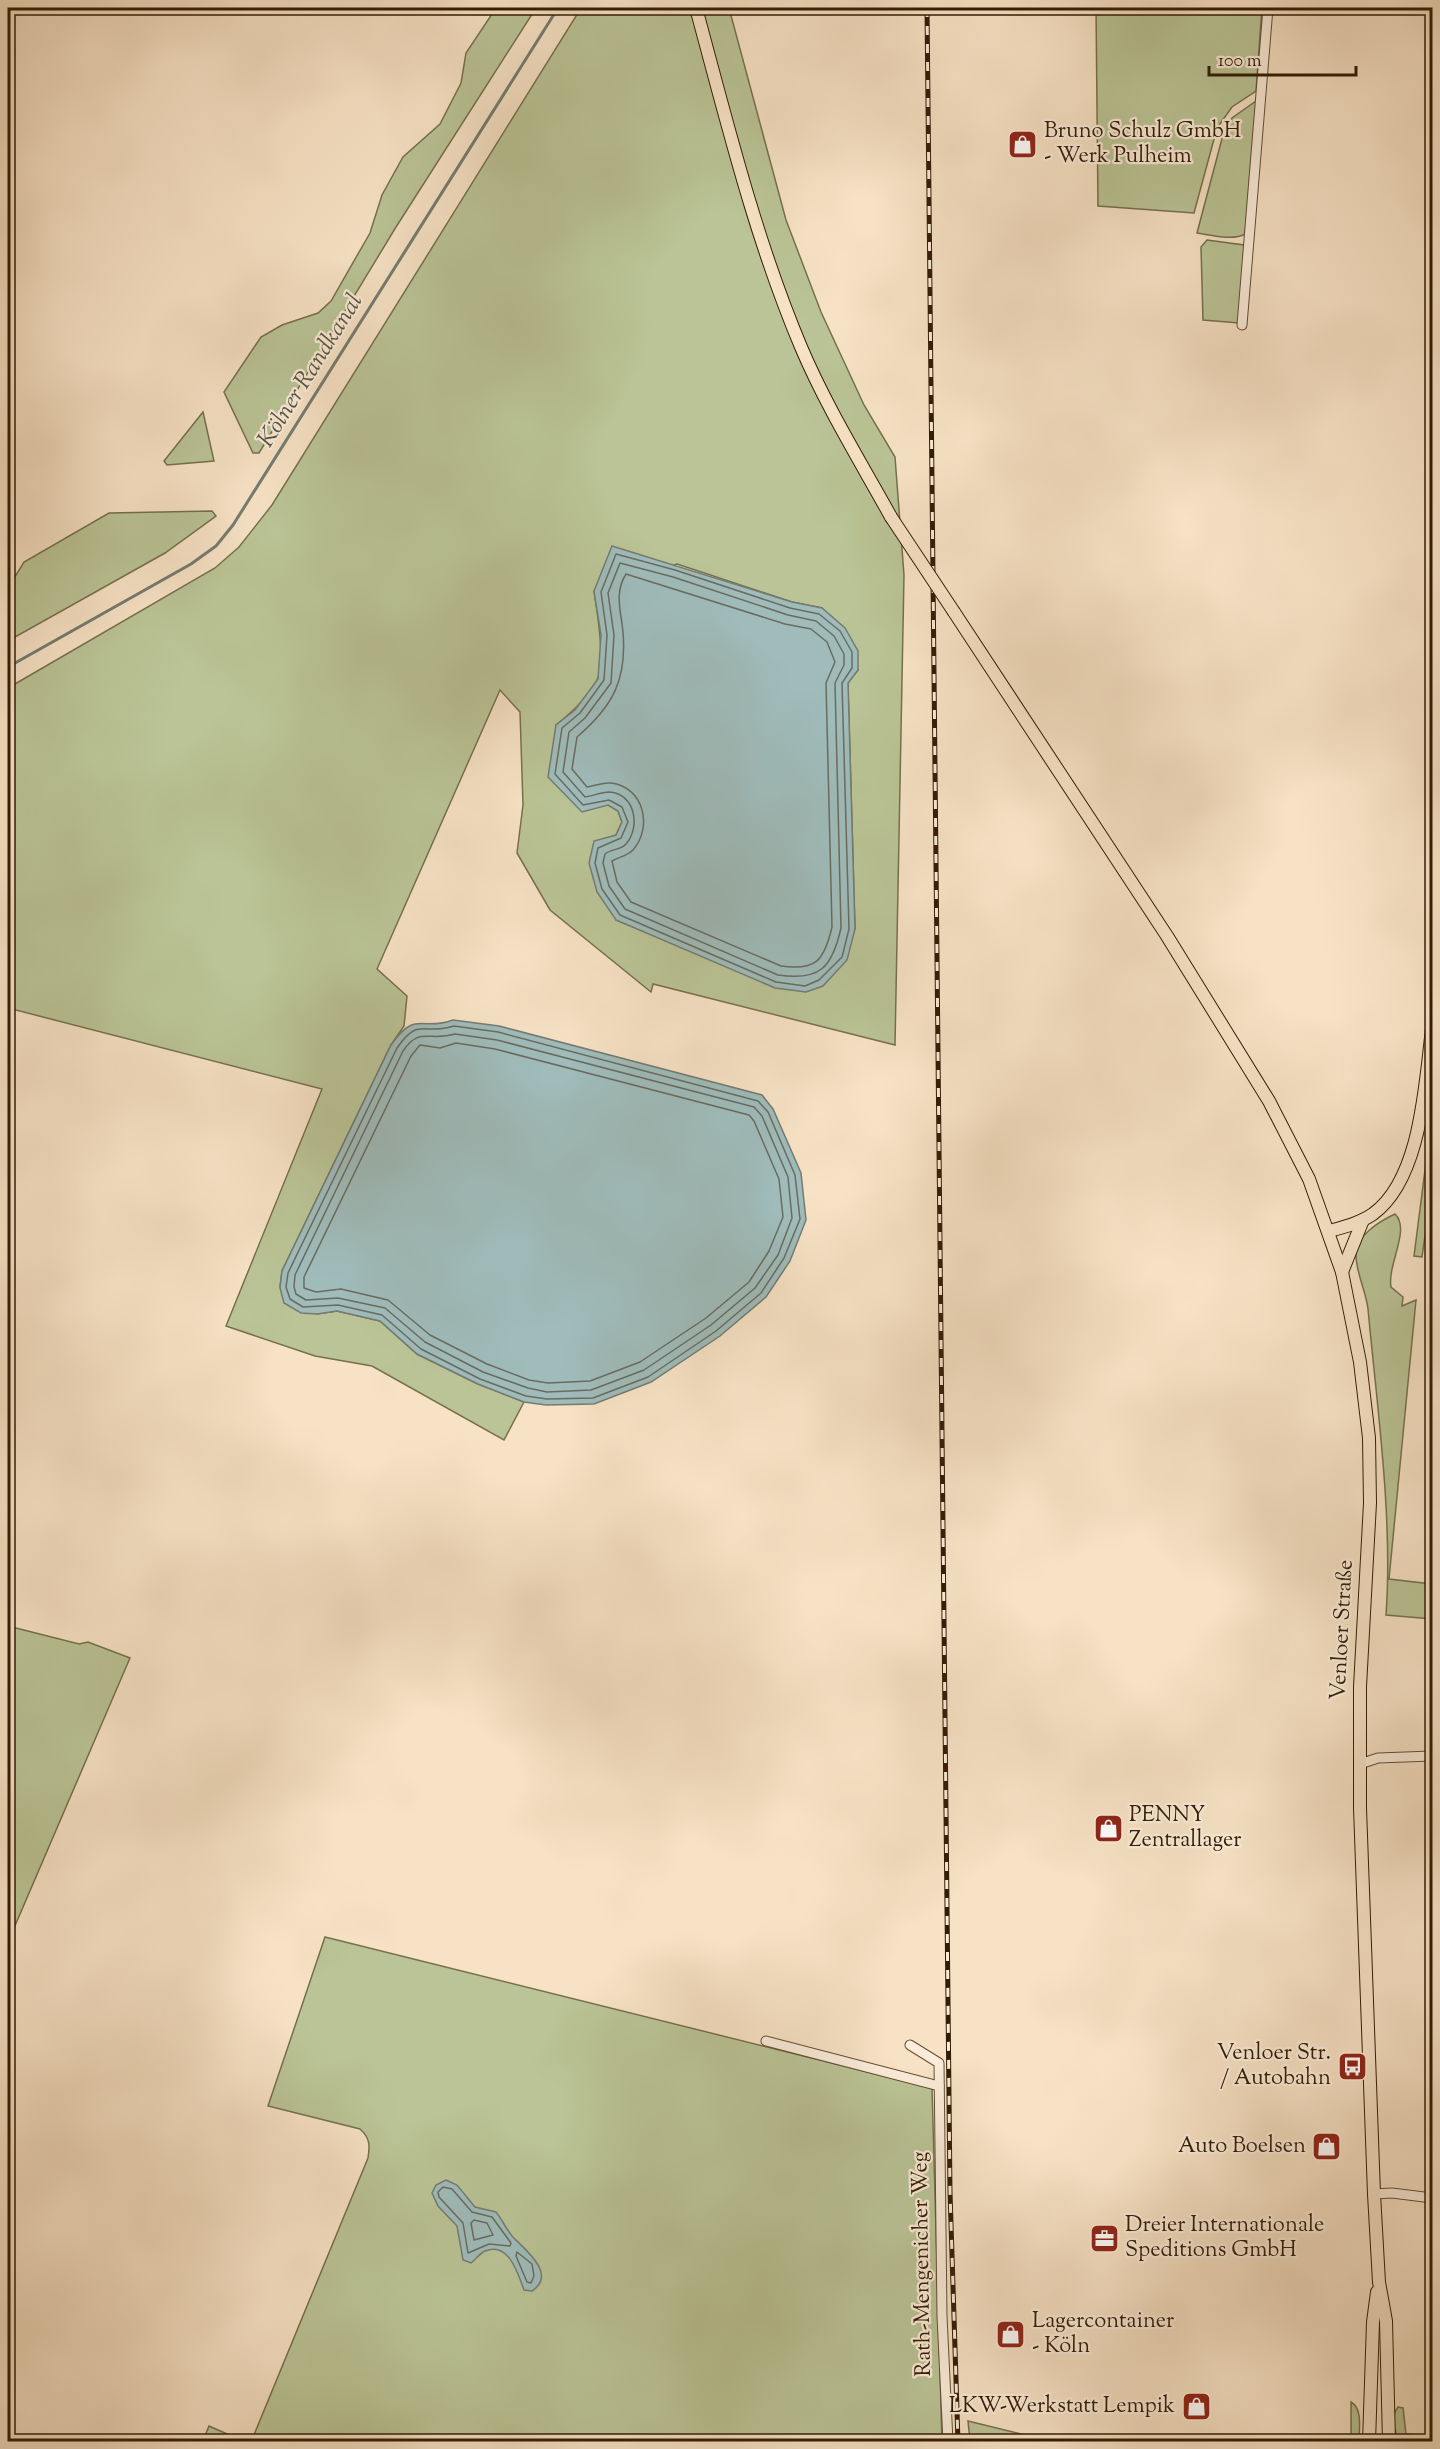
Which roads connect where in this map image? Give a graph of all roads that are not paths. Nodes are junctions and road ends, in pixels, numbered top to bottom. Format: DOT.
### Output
graph roads {
  1 [pos="696,8"];
  2 [pos="1269,8"];
  3 [pos="1242,325"];
  4 [pos="1432,1029"];
  5 [pos="1363,1221"];
  6 [pos="1329,1231"];
  7 [pos="1342,1272"];
  8 [pos="1432,1756"];
  9 [pos="1360,1764"];
  10 [pos="766,2042"];
  11 [pos="910,2044"];
  12 [pos="939,2086"];
  13 [pos="1374,2194"];
  14 [pos="1432,2198"];
  15 [pos="1378,2282"];
  16 [pos="948,2442"];
  17 [pos="1369,2442"];
  18 [pos="1389,2442"];
  1 -- 6 [label="main road, Venloer Straße, bridge"];
  2 -- 3 [label="street"];
  4 -- 5 [label="main road"];
  5 -- 6 [label="main road"];
  5 -- 7 [label="main road"];
  6 -- 7 [label="main road, Venloer Straße"];
  7 -- 9 [label="main road, Venloer Straße"];
  8 -- 9 [label="street"];
  9 -- 13 [label="main road, Venloer Straße"];
  10 -- 12 [label="street"];
  11 -- 12 [label="street, Rath-Mengenicher Weg"];
  12 -- 16 [label="street, Rath-Mengenicher Weg"];
  13 -- 14 [label="street"];
  13 -- 15 [label="main road, Venloer Straße"];
  15 -- 17 [label="main road, Venloer Straße"];
  15 -- 18 [label="main road, Venloer Straße"];
}
